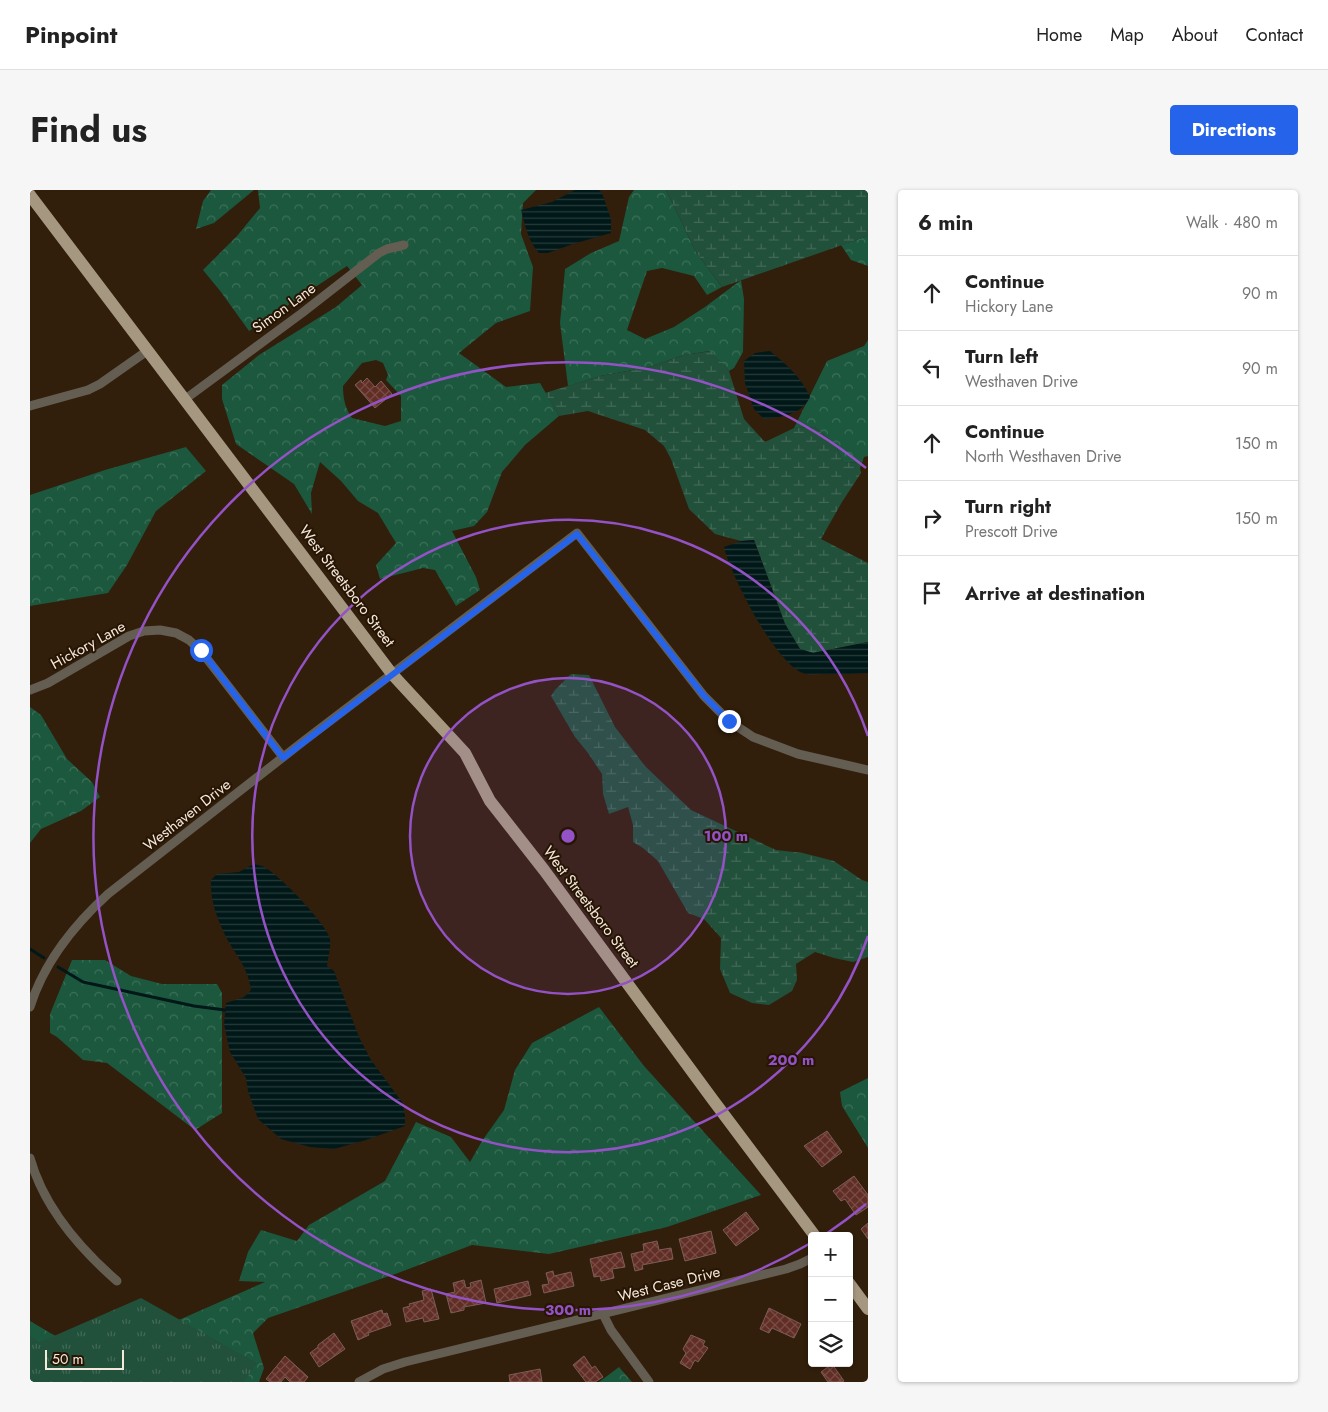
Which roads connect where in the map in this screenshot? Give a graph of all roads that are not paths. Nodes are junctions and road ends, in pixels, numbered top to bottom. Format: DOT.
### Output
graph roads {
  1 [pos="30,195"];
  2 [pos="404,244"];
  3 [pos="147,351"];
  4 [pos="184,400"];
  5 [pos="30,406"];
  6 [pos="392,674"];
  7 [pos="30,690"];
  8 [pos="283,758"];
  9 [pos="868,770"];
  10 [pos="30,1007"];
  11 [pos="30,1158"];
  12 [pos="812,1232"];
  13 [pos="808,1260"];
  14 [pos="117,1281"];
  15 [pos="853,1288"];
  16 [pos="868,1309"];
  17 [pos="603,1314"];
  18 [pos="359,1382"];
  19 [pos="649,1382"];
  1 -- 3 [label="main road, West Streetsboro Street"];
  2 -- 4 [label="street, Simon Lane"];
  3 -- 4 [label="main road, West Streetsboro Street"];
  3 -- 5 [label="street"];
  4 -- 6 [label="main road, West Streetsboro Street"];
  6 -- 8 [label="street, Westhaven Drive"];
  6 -- 9 [label="street, Westhaven Drive"];
  6 -- 12 [label="main road, West Streetsboro Street"];
  7 -- 8 [label="street, Hickory Lane"];
  8 -- 10 [label="street, Westhaven Drive"];
  11 -- 14 [label="street"];
  13 -- 17 [label="street, West Case Drive"];
  15 -- 16 [label="main road"];
  17 -- 18 [label="street, West Case Drive"];
  17 -- 19 [label="street"];
}
